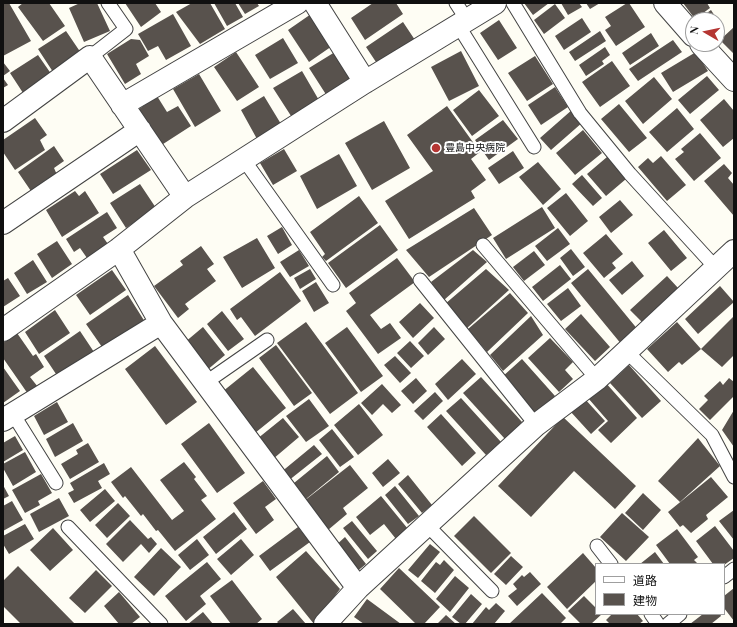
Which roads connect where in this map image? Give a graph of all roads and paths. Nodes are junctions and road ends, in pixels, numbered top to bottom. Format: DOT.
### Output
graph roads {
  1 [pos="108,3"];
  2 [pos="297,3"];
  3 [pos="315,3"];
  4 [pos="495,3"];
  5 [pos="513,3"];
  6 [pos="664,3"];
  7 [pos="460,16"];
  8 [pos="685,26"];
  9 [pos="708,52"];
  10 [pos="90,57"];
  11 [pos="734,80"];
  12 [pos="365,82"];
  13 [pos="122,105"];
  14 [pos="3,120"];
  15 [pos="140,130"];
  16 [pos="534,147"];
  17 [pos="244,160"];
  18 [pos="185,197"];
  19 [pos="3,223"];
  20 [pos="483,245"];
  21 [pos="119,249"];
  22 [pos="734,251"];
  23 [pos="716,268"];
  24 [pos="420,280"];
  25 [pos="333,285"];
  26 [pos="161,323"];
  27 [pos="3,330"];
  28 [pos="267,340"];
  29 [pos="626,352"];
  30 [pos="597,379"];
  31 [pos="205,383"];
  32 [pos="8,417"];
  33 [pos="536,425"];
  34 [pos="734,477"];
  35 [pos="56,483"];
  36 [pos="427,525"];
  37 [pos="68,527"];
  38 [pos="597,546"];
  39 [pos="610,563"];
  40 [pos="734,569"];
  41 [pos="725,576"];
  42 [pos="358,588"];
  43 [pos="492,591"];
  44 [pos="651,615"];
  45 [pos="679,615"];
  46 [pos="161,624"];
  47 [pos="325,624"];
  48 [pos="658,624"];
  49 [pos="668,624"];
  1 -- 10 [label="lane"];
  2 -- 13 [label="street"];
  3 -- 12 [label="street"];
  4 -- 7 [label="street"];
  5 -- 23 [label="lane"];
  6 -- 8 [label="street"];
  7 -- 12 [label="street"];
  7 -- 16 [label="lane"];
  9 -- 11 [label="street"];
  10 -- 13 [label="street"];
  10 -- 14 [label="street"];
  12 -- 17 [label="street"];
  13 -- 15 [label="street"];
  15 -- 18 [label="street"];
  15 -- 19 [label="street"];
  17 -- 18 [label="street"];
  17 -- 25 [label="lane"];
  18 -- 21 [label="street"];
  20 -- 30 [label="lane"];
  21 -- 26 [label="street"];
  21 -- 27 [label="street"];
  22 -- 23 [label="street"];
  23 -- 29 [label="street"];
  24 -- 33 [label="lane"];
  26 -- 31 [label="street"];
  26 -- 32 [label="street"];
  28 -- 31 [label="lane"];
  29 -- 30 [label="street"];
  29 -- 34 [label="lane"];
  30 -- 33 [label="street"];
  31 -- 42 [label="street"];
  32 -- 35 [label="lane"];
  33 -- 36 [label="street"];
  36 -- 42 [label="street"];
  36 -- 43 [label="lane"];
  37 -- 46 [label="lane"];
  38 -- 39 [label="lane"];
  40 -- 41 [label="lane"];
  42 -- 47 [label="street"];
  44 -- 48 [label="lane"];
  45 -- 49 [label="lane"];
}
